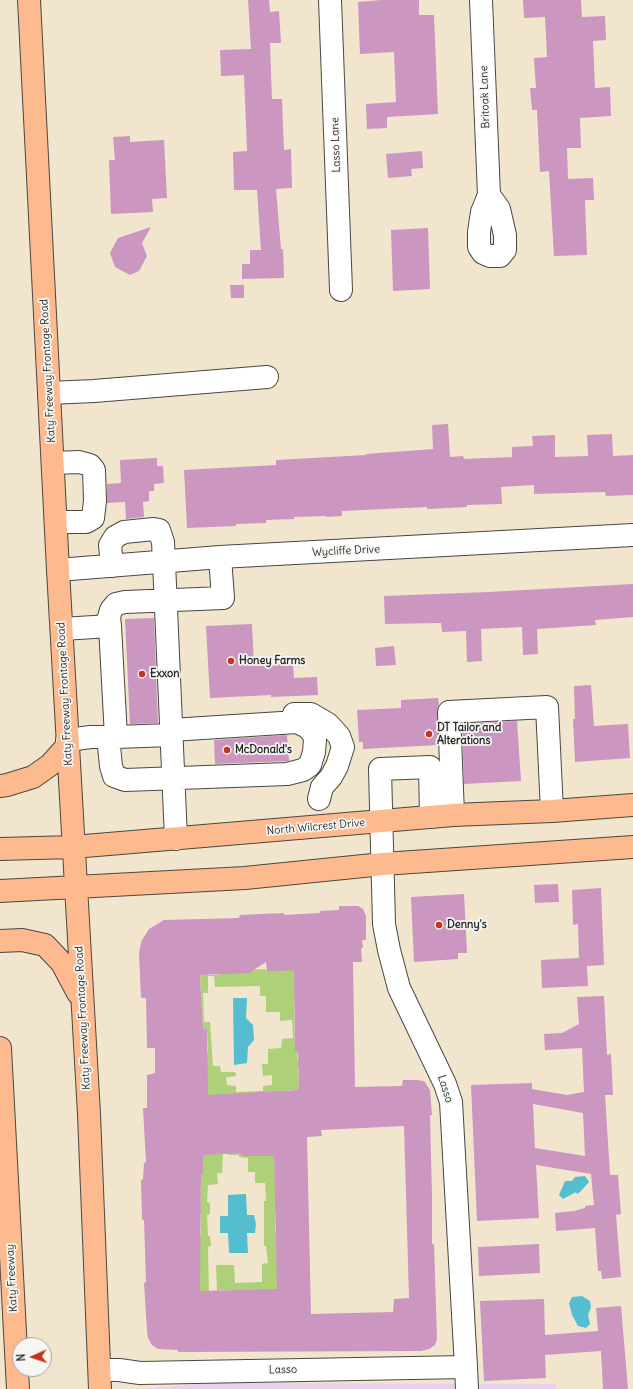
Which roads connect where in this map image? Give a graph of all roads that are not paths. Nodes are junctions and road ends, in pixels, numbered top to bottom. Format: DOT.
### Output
graph roads {
  1 [pos="29,0"];
  2 [pos="330,0"];
  3 [pos="481,0"];
  4 [pos="489,195"];
  5 [pos="341,290"];
  6 [pos="267,377"];
  7 [pos="49,393"];
  8 [pos="53,463"];
  9 [pos="93,518"];
  10 [pos="56,522"];
  11 [pos="633,535"];
  12 [pos="114,537"];
  13 [pos="220,557"];
  14 [pos="164,562"];
  15 [pos="112,566"];
  16 [pos="58,570"];
  17 [pos="166,601"];
  18 [pos="110,626"];
  19 [pos="62,629"];
  20 [pos="171,728"];
  21 [pos="112,737"];
  22 [pos="68,743"];
  23 [pos="295,772"];
  24 [pos="173,778"];
  25 [pos="0,786"];
  26 [pos="318,799"];
  27 [pos="633,805"];
  28 [pos="552,811"];
  29 [pos="453,815"];
  30 [pos="431,817"];
  31 [pos="382,821"];
  32 [pos="321,826"];
  33 [pos="176,838"];
  34 [pos="73,847"];
  35 [pos="633,847"];
  36 [pos="0,849"];
  37 [pos="383,864"];
  38 [pos="76,888"];
  39 [pos="0,891"];
  40 [pos="0,941"];
  41 [pos="81,999"];
  42 [pos="0,1048"];
  43 [pos="15,1322"];
  44 [pos="18,1337"];
  45 [pos="466,1367"];
  46 [pos="26,1377"];
  47 [pos="100,1379"];
  48 [pos="18,1389"];
  49 [pos="28,1389"];
  50 [pos="468,1389"];
  1 -- 7 [label="main road, Katy Freeway Frontage Road"];
  2 -- 5 [label="street, Lasso Lane"];
  3 -- 4 [label="street, Britoak Lane"];
  6 -- 7 [label="street"];
  7 -- 8 [label="main road, Katy Freeway Frontage Road"];
  8 -- 9 [label="street"];
  8 -- 10 [label="main road, Katy Freeway Frontage Road"];
  9 -- 10 [label="street"];
  9 -- 12 [label="street"];
  10 -- 16 [label="main road, Katy Freeway Frontage Road"];
  11 -- 13 [label="street, Wycliffe Drive"];
  12 -- 14 [label="street"];
  12 -- 15 [label="street"];
  13 -- 14 [label="street, Wycliffe Drive"];
  13 -- 17 [label="street"];
  14 -- 15 [label="street, Wycliffe Drive"];
  14 -- 17 [label="street"];
  15 -- 16 [label="street, Wycliffe Drive"];
  16 -- 19 [label="main road, Katy Freeway Frontage Road"];
  17 -- 18 [label="street"];
  17 -- 20 [label="street"];
  18 -- 19 [label="street"];
  18 -- 21 [label="street"];
  19 -- 22 [label="main road, Katy Freeway Frontage Road"];
  20 -- 21 [label="street"];
  20 -- 23 [label="street"];
  20 -- 24 [label="street"];
  20 -- 26 [label="street"];
  21 -- 22 [label="street"];
  21 -- 24 [label="street"];
  22 -- 25 [label="main road"];
  22 -- 34 [label="main road, Katy Freeway Frontage Road"];
  23 -- 24 [label="street"];
  23 -- 26 [label="street"];
  24 -- 33 [label="street"];
  26 -- 32 [label="street"];
  27 -- 28 [label="main road, North Wilcrest Drive"];
  28 -- 29 [label="main road, North Wilcrest Drive"];
  28 -- 29 [label="street"];
  29 -- 30 [label="main road, North Wilcrest Drive"];
  30 -- 31 [label="main road, North Wilcrest Drive"];
  30 -- 31 [label="street, Lasso"];
  31 -- 32 [label="main road, North Wilcrest Drive"];
  31 -- 37 [label="street, Lasso"];
  32 -- 33 [label="main road, North Wilcrest Drive"];
  33 -- 34 [label="main road, North Wilcrest Drive"];
  34 -- 36 [label="main road, North Wilcrest Drive"];
  34 -- 38 [label="main road, Katy Freeway Frontage Road"];
  35 -- 37 [label="main road"];
  37 -- 38 [label="main road"];
  37 -- 45 [label="street, Lasso"];
  38 -- 39 [label="main road"];
  38 -- 41 [label="main road, Katy Freeway Frontage Road"];
  40 -- 41 [label="main road"];
  41 -- 47 [label="main road, Katy Freeway Frontage Road"];
  42 -- 43 [label="main road, Katy Freeway"];
  43 -- 44 [label="main road"];
  43 -- 48 [label="main road, Katy Freeway"];
  45 -- 47 [label="street, Lasso"];
  45 -- 50 [label="street, Lasso"];
  46 -- 49 [label="main road"];
}
